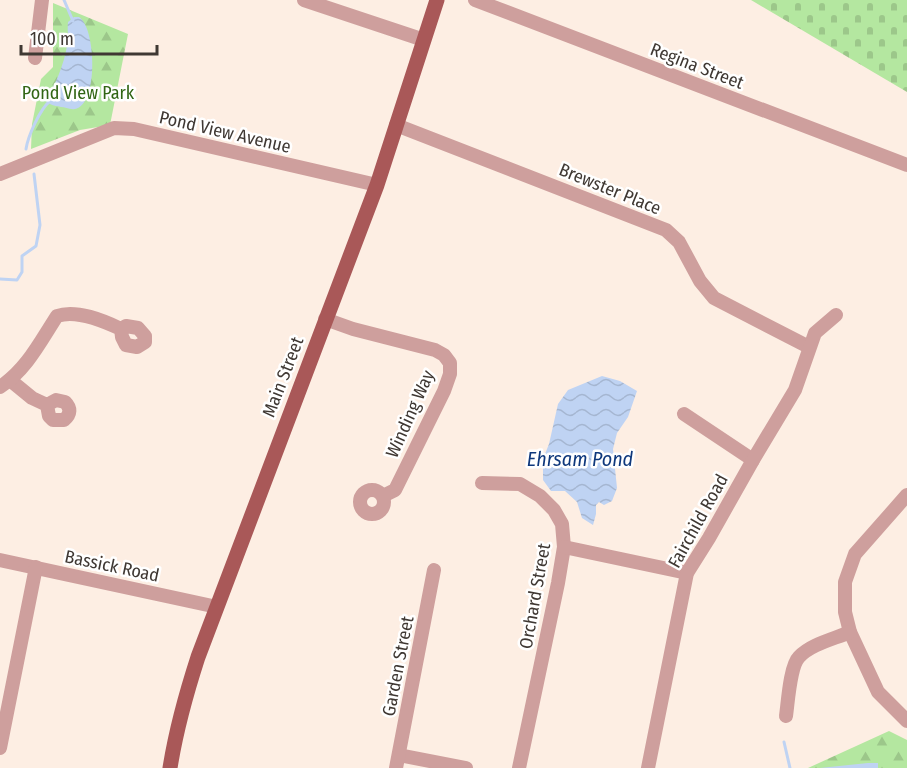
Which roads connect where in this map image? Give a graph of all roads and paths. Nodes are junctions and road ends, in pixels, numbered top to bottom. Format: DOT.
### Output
graph roads {
  1 [pos="42,0"];
  2 [pos="304,0"];
  3 [pos="437,0"];
  4 [pos="475,0"];
  5 [pos="424,40"];
  6 [pos="35,57"];
  7 [pos="396,125"];
  8 [pos="907,165"];
  9 [pos="0,174"];
  10 [pos="377,185"];
  11 [pos="836,315"];
  12 [pos="326,319"];
  13 [pos="122,329"];
  14 [pos="809,347"];
  15 [pos="5,384"];
  16 [pos="47,405"];
  17 [pos="684,414"];
  18 [pos="753,460"];
  19 [pos="482,483"];
  20 [pos="383,496"];
  21 [pos="906,498"];
  22 [pos="564,547"];
  23 [pos="0,560"];
  24 [pos="36,567"];
  25 [pos="434,570"];
  26 [pos="687,573"];
  27 [pos="217,607"];
  28 [pos="850,632"];
  29 [pos="786,716"];
  30 [pos="907,721"];
  31 [pos="0,748"];
  32 [pos="397,761"];
  33 [pos="170,768"];
  34 [pos="466,768"];
  35 [pos="519,768"];
  36 [pos="648,768"];
  1 -- 6 [label="street"];
  2 -- 5 [label="street"];
  3 -- 5 [label="main road, Main Street"];
  4 -- 8 [label="street, Regina Street"];
  5 -- 7 [label="main road, Main Street"];
  7 -- 10 [label="main road, Main Street"];
  7 -- 14 [label="street, Brewster Place"];
  9 -- 10 [label="street, Pond View Avenue"];
  10 -- 12 [label="main road, Main Street"];
  11 -- 14 [label="street, Fairchild Road"];
  12 -- 20 [label="street, Winding Way"];
  12 -- 27 [label="main road, Main Street"];
  13 -- 15 [label="street"];
  14 -- 18 [label="street, Fairchild Road"];
  15 -- 16 [label="street"];
  17 -- 18 [label="street"];
  18 -- 26 [label="street, Fairchild Road"];
  19 -- 22 [label="street, Orchard Street"];
  21 -- 28 [label="street"];
  22 -- 26 [label="street"];
  22 -- 35 [label="street, Orchard Street"];
  23 -- 24 [label="street, Bassick Road"];
  24 -- 27 [label="street, Bassick Road"];
  24 -- 31 [label="street"];
  25 -- 32 [label="street, Garden Street"];
  26 -- 36 [label="street, Fairchild Road"];
  27 -- 33 [label="main road, Main Street"];
  28 -- 29 [label="street"];
  28 -- 30 [label="street"];
  32 -- 34 [label="street"];
}
